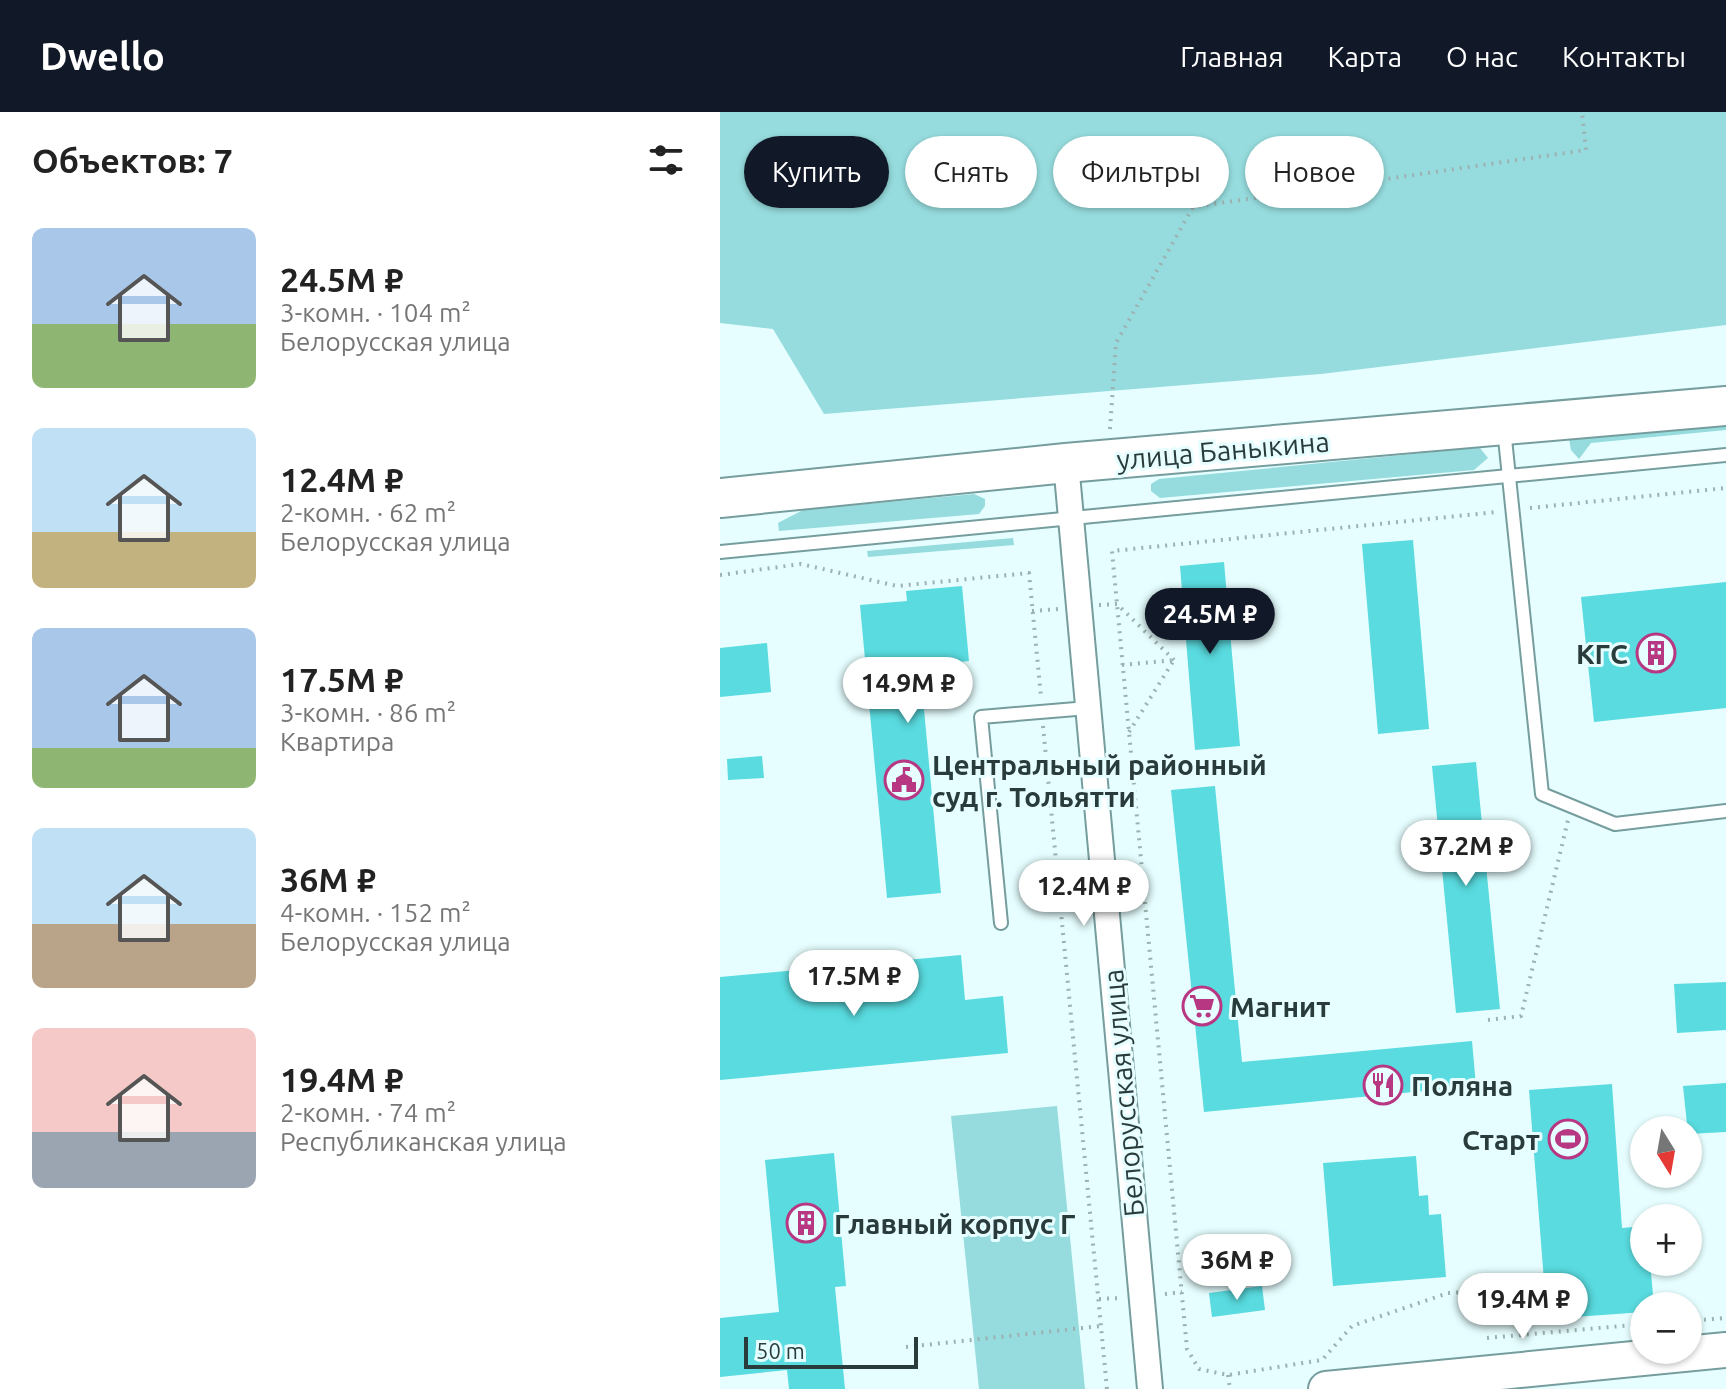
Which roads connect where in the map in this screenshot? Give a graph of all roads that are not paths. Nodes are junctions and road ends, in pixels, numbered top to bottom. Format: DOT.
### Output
graph roads {
  1 [pos="1726,406"];
  2 [pos="1503,426"];
  3 [pos="1726,455"];
  4 [pos="1066,463"];
  5 [pos="1508,474"];
  6 [pos="720,498"];
  7 [pos="1070,520"];
  8 [pos="720,552"];
  9 [pos="1088,708"];
  10 [pos="1726,811"];
  11 [pos="1001,923"];
  12 [pos="1726,1350"];
  13 [pos="1374,1387"];
  14 [pos="1150,1389"];
  15 [pos="1326,1389"];
  1 -- 2 [label="main road, улица Баныкина"];
  2 -- 4 [label="main road, улица Баныкина"];
  2 -- 5 [label="lane"];
  3 -- 5 [label="lane"];
  4 -- 6 [label="main road, улица Баныкина"];
  4 -- 7 [label="street, Белорусская улица"];
  5 -- 7 [label="lane"];
  5 -- 10 [label="lane"];
  7 -- 8 [label="lane"];
  7 -- 9 [label="street, Белорусская улица"];
  9 -- 11 [label="lane"];
  9 -- 14 [label="street, Белорусская улица"];
  12 -- 13 [label="street"];
  13 -- 15 [label="street"];
}
